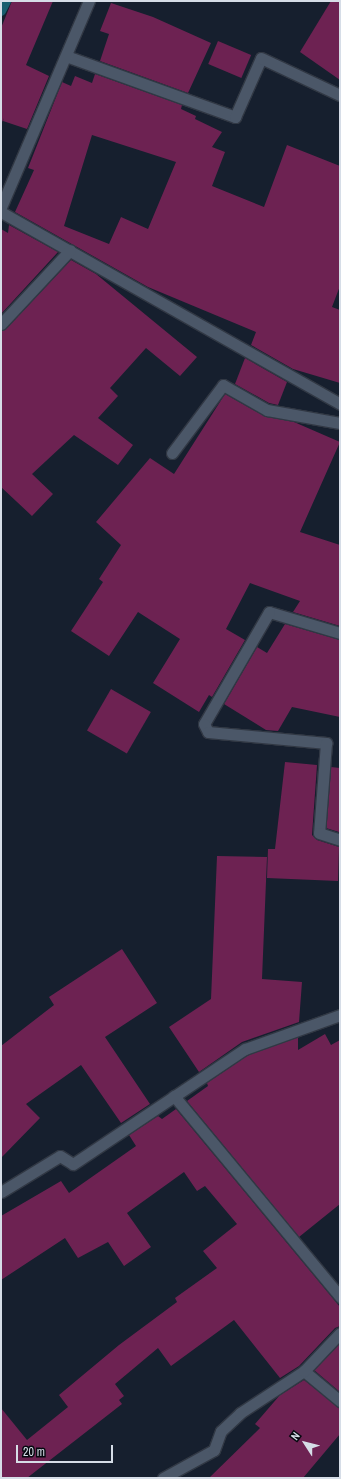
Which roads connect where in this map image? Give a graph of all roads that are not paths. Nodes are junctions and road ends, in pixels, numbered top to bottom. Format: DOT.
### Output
graph roads {
  1 [pos="89,1"];
  2 [pos="66,56"];
  3 [pos="340,95"];
  4 [pos="1,207"];
  5 [pos="1,212"];
  6 [pos="70,250"];
  7 [pos="1,324"];
  8 [pos="340,404"];
  9 [pos="340,423"];
  10 [pos="172,453"];
  11 [pos="340,633"];
  12 [pos="340,840"];
  13 [pos="340,1015"];
  14 [pos="174,1096"];
  15 [pos="1,1192"];
  16 [pos="340,1297"];
  17 [pos="340,1333"];
  18 [pos="304,1371"];
  19 [pos="340,1401"];
  20 [pos="164,1478"];
  1 -- 2 [label="street"];
  2 -- 3 [label="street"];
  2 -- 4 [label="street"];
  5 -- 6 [label="street"];
  6 -- 7 [label="street"];
  6 -- 8 [label="street"];
  9 -- 10 [label="street"];
  11 -- 12 [label="street"];
  13 -- 14 [label="street"];
  14 -- 15 [label="street"];
  14 -- 16 [label="street"];
  17 -- 18 [label="street"];
  18 -- 19 [label="street"];
  18 -- 20 [label="street"];
}
